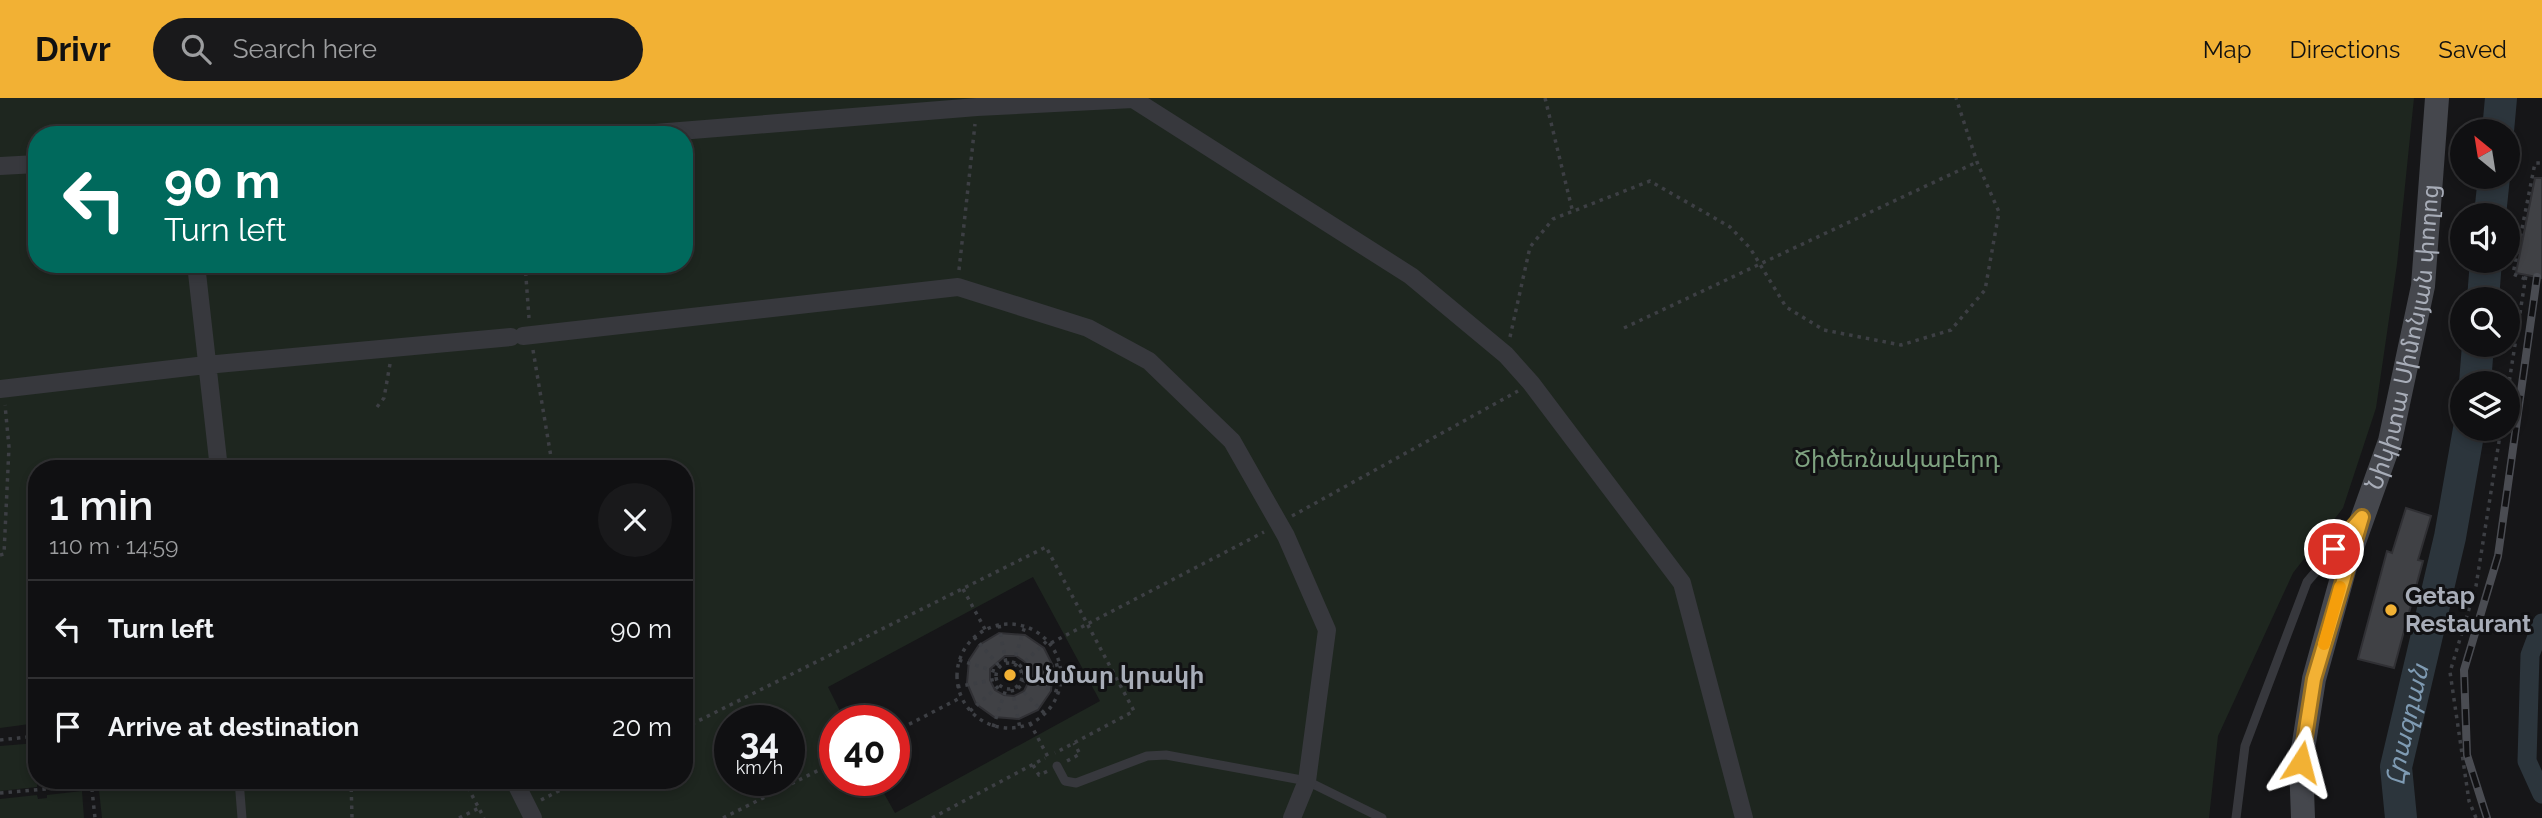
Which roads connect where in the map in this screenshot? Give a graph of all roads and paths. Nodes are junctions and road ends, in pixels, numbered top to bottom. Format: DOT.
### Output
graph roads {
  1 [pos="1545,98"];
  2 [pos="1956,98"];
  3 [pos="2437,98"];
  4 [pos="977,107"];
  5 [pos="693,130"];
  6 [pos="1977,162"];
  7 [pos="2542,163"];
  8 [pos="28,164"];
  9 [pos="0,166"];
  10 [pos="1572,209"];
  11 [pos="1761,264"];
  12 [pos="197,273"];
  13 [pos="525,273"];
  14 [pos="958,286"];
  15 [pos="1624,328"];
  16 [pos="522,336"];
  17 [pos="387,348"];
  18 [pos="1506,355"];
  19 [pos="206,365"];
  20 [pos="2511,371"];
  21 [pos="1526,386"];
  22 [pos="2,389"];
  23 [pos="377,408"];
  24 [pos="2499,441"];
  25 [pos="218,460"];
  26 [pos="551,460"];
  27 [pos="2362,517"];
  28 [pos="1279,523"];
  29 [pos="0,555"];
  30 [pos="962,589"];
  31 [pos="1087,624"];
  32 [pos="999,625"];
  33 [pos="1025,626"];
  34 [pos="986,631"];
  35 [pos="974,637"];
  36 [pos="1049,642"];
  37 [pos="959,660"];
  38 [pos="1006,663"];
  39 [pos="1013,664"];
  40 [pos="1061,664"];
  41 [pos="1000,667"];
  42 [pos="1019,667"];
  43 [pos="997,672"];
  44 [pos="1022,673"];
  45 [pos="997,679"];
  46 [pos="1022,680"];
  47 [pos="1000,685"];
  48 [pos="1018,686"];
  49 [pos="957,687"];
  50 [pos="1006,689"];
  51 [pos="1012,689"];
  52 [pos="1060,692"];
  53 [pos="962,697"];
  54 [pos="970,711"];
  55 [pos="1046,715"];
  56 [pos="1030,723"];
  57 [pos="693,724"];
  58 [pos="910,724"];
  59 [pos="993,727"];
  60 [pos="1020,728"];
  61 [pos="28,737"];
  62 [pos="1,739"];
  63 [pos="1074,743"];
  64 [pos="1048,757"];
  65 [pos="1057,766"];
  66 [pos="819,770"];
  67 [pos="1307,782"];
  68 [pos="37,789"];
  69 [pos="93,789"];
  70 [pos="240,789"];
  71 [pos="351,789"];
  72 [pos="469,789"];
  73 [pos="518,789"];
  74 [pos="562,789"];
  75 [pos="0,793"];
  76 [pos="541,800"];
  77 [pos="479,808"];
  78 [pos="95,818"];
  79 [pos="242,818"];
  80 [pos="352,818"];
  81 [pos="459,818"];
  82 [pos="484,818"];
  83 [pos="533,818"];
  84 [pos="723,818"];
  85 [pos="932,818"];
  86 [pos="1292,818"];
  87 [pos="1382,818"];
  88 [pos="1744,818"];
  89 [pos="2236,818"];
  90 [pos="2303,818"];
  91 [pos="2476,818"];
  1 -- 10 [label="path"];
  2 -- 6 [label="path"];
  3 -- 27 [label="street, Նիկիտա Սիմոնյան փողոց"];
  4 -- 5 [label="street"];
  4 -- 14 [label="path"];
  4 -- 18 [label="street"];
  6 -- 11 [label="path"];
  6 -- 11 [label="path"];
  7 -- 20 [label="path"];
  8 -- 9 [label="street"];
  10 -- 11 [label="path"];
  10 -- 18 [label="path"];
  11 -- 15 [label="path"];
  12 -- 19 [label="street"];
  13 -- 16 [label="path"];
  14 -- 16 [label="street"];
  14 -- 28 [label="street"];
  16 -- 17 [label="street"];
  16 -- 26 [label="path"];
  17 -- 19 [label="street"];
  17 -- 23 [label="path"];
  18 -- 21 [label="street"];
  19 -- 22 [label="street"];
  19 -- 25 [label="street"];
  21 -- 28 [label="path"];
  21 -- 88 [label="street"];
  22 -- 29 [label="path"];
  24 -- 91 [label="path"];
  27 -- 89 [label="lane"];
  27 -- 90 [label="street, Նիկիտա Սիմոնյան փողոց"];
  28 -- 31 [label="path"];
  28 -- 67 [label="street"];
  30 -- 31 [label="path"];
  30 -- 34 [label="path"];
  30 -- 57 [label="path"];
  31 -- 36 [label="path"];
  31 -- 63 [label="path"];
  32 -- 33 [label="path"];
  32 -- 34 [label="path"];
  32 -- 38 [label="path"];
  33 -- 36 [label="path"];
  33 -- 39 [label="path"];
  34 -- 35 [label="path"];
  35 -- 37 [label="path"];
  35 -- 41 [label="path"];
  36 -- 40 [label="path"];
  36 -- 42 [label="path"];
  37 -- 43 [label="path"];
  37 -- 49 [label="path"];
  38 -- 39 [label="path"];
  38 -- 41 [label="path"];
  39 -- 42 [label="path"];
  40 -- 44 [label="path"];
  40 -- 52 [label="path"];
  41 -- 43 [label="path"];
  42 -- 44 [label="path"];
  43 -- 45 [label="path"];
  44 -- 46 [label="path"];
  45 -- 47 [label="path"];
  45 -- 49 [label="path"];
  46 -- 48 [label="path"];
  46 -- 52 [label="path"];
  47 -- 50 [label="path"];
  47 -- 54 [label="path"];
  48 -- 51 [label="path"];
  48 -- 55 [label="path"];
  49 -- 53 [label="path"];
  50 -- 51 [label="path"];
  50 -- 59 [label="path"];
  51 -- 60 [label="path"];
  52 -- 55 [label="path"];
  53 -- 54 [label="path"];
  53 -- 58 [label="path"];
  54 -- 59 [label="path"];
  55 -- 56 [label="path"];
  56 -- 60 [label="path"];
  56 -- 64 [label="path"];
  59 -- 60 [label="path"];
  61 -- 62 [label="path"];
  63 -- 64 [label="path"];
  63 -- 65 [label="path"];
  64 -- 85 [label="path"];
  65 -- 67 [label="lane"];
  66 -- 84 [label="path"];
  67 -- 86 [label="street"];
  67 -- 87 [label="lane"];
  68 -- 75 [label="path"];
  69 -- 78 [label="path"];
  70 -- 79 [label="lane"];
  71 -- 80 [label="path"];
  72 -- 77 [label="path"];
  73 -- 83 [label="street"];
  74 -- 76 [label="path"];
  77 -- 81 [label="path"];
  77 -- 82 [label="path"];
}
